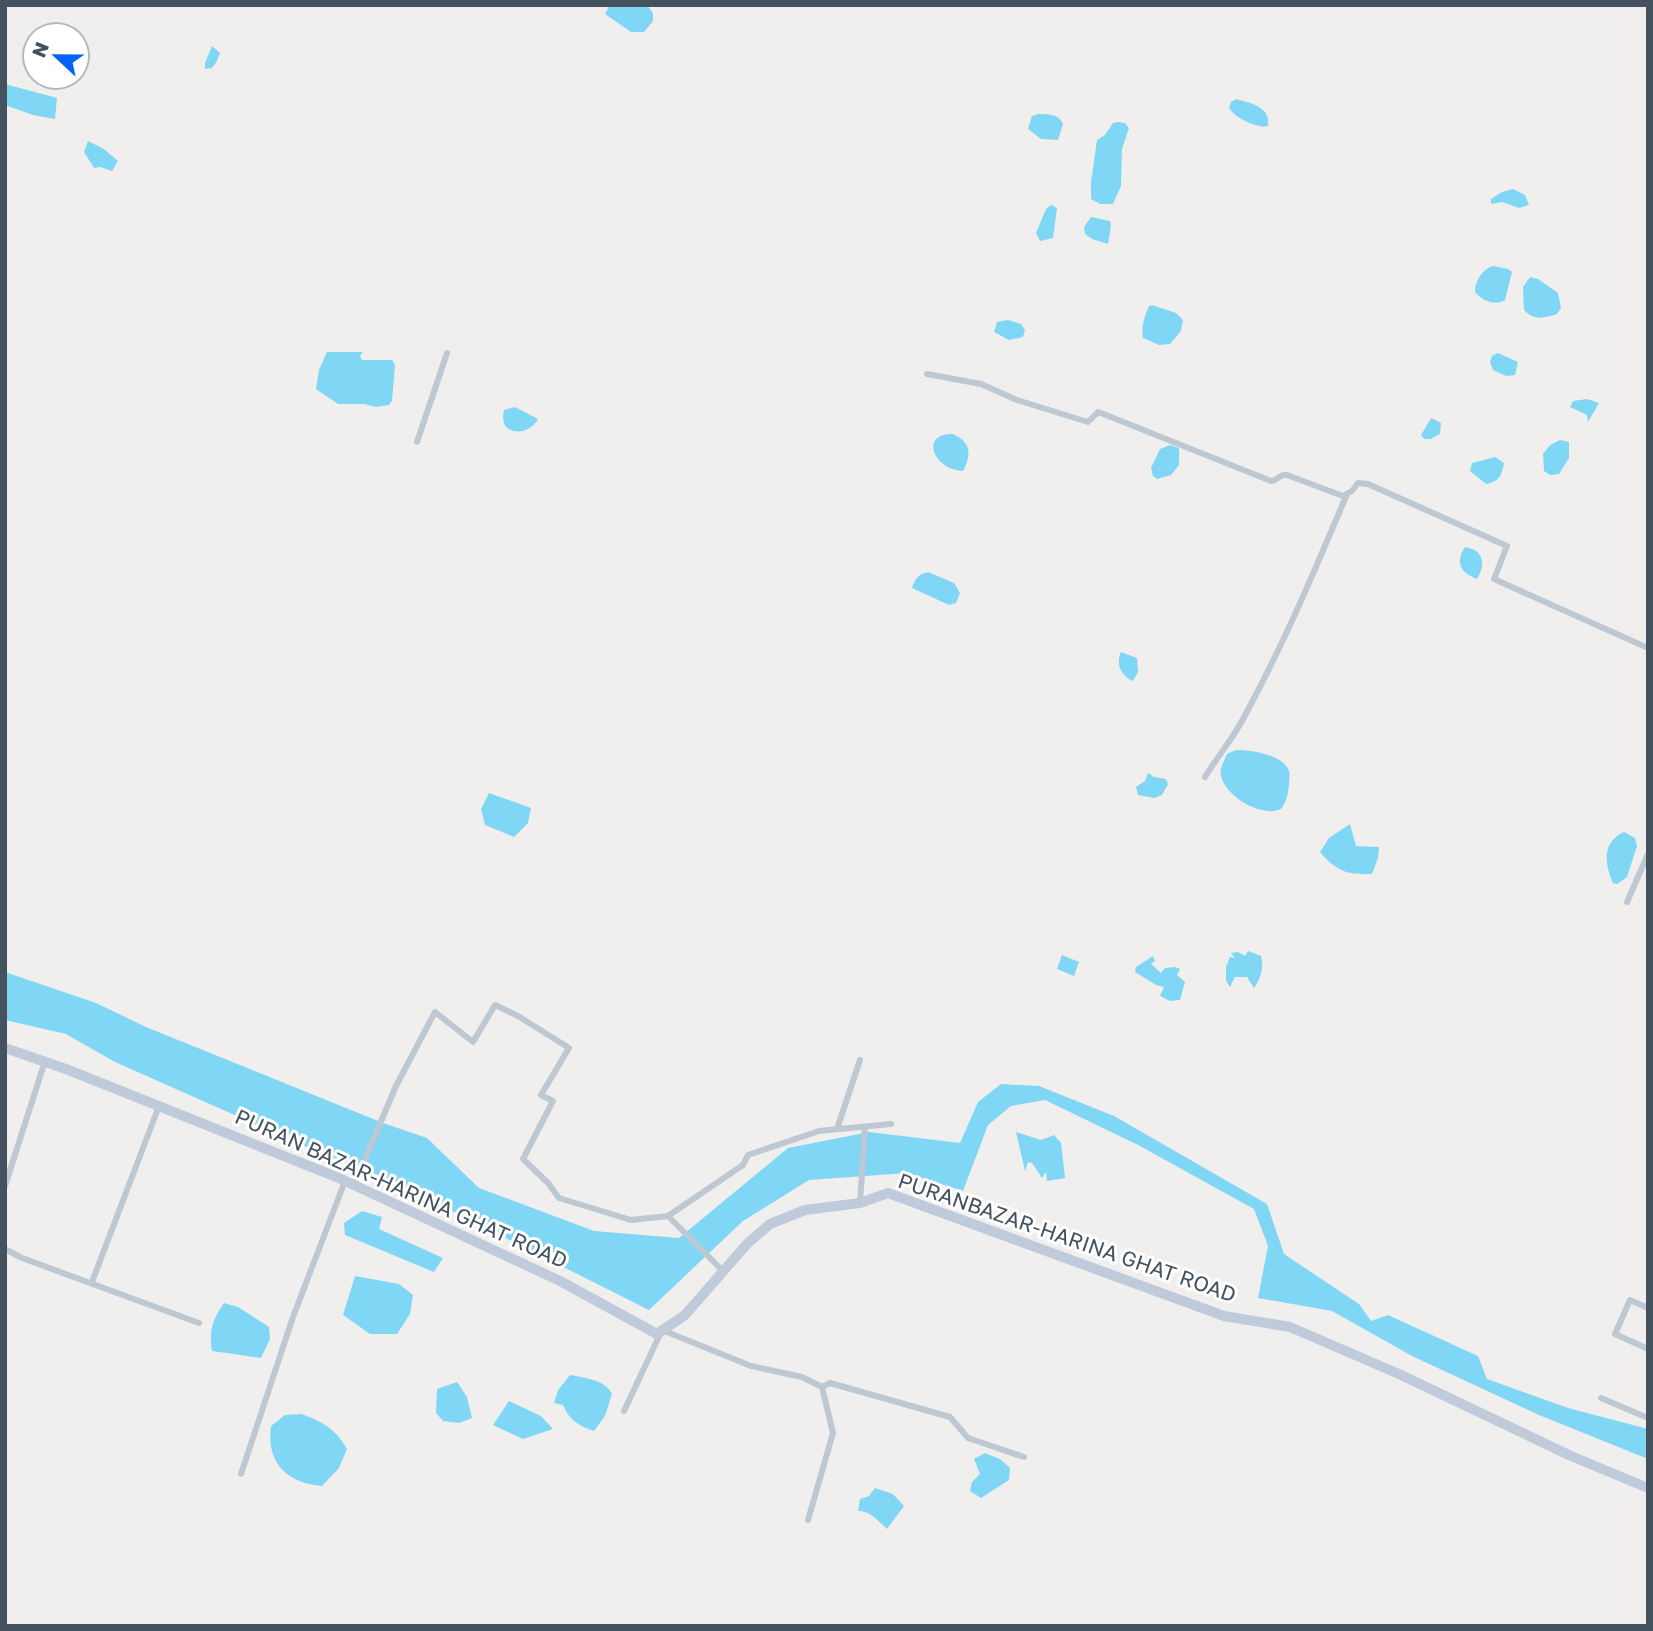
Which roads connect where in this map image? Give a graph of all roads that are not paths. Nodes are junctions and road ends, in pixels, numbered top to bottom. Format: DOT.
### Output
graph roads {
  1 [pos="447,352"];
  2 [pos="927,374"];
  3 [pos="417,442"];
  4 [pos="1347,494"];
  5 [pos="1648,648"];
  6 [pos="1205,777"];
  7 [pos="1648,853"];
  8 [pos="1627,902"];
  9 [pos="5,1048"];
  10 [pos="860,1060"];
  11 [pos="45,1061"];
  12 [pos="159,1105"];
  13 [pos="891,1124"];
  14 [pos="865,1127"];
  15 [pos="837,1129"];
  16 [pos="350,1183"];
  17 [pos="5,1186"];
  18 [pos="860,1203"];
  19 [pos="668,1216"];
  20 [pos="5,1249"];
  21 [pos="724,1272"];
  22 [pos="92,1282"];
  23 [pos="1648,1308"];
  24 [pos="199,1323"];
  25 [pos="659,1332"];
  26 [pos="1648,1349"];
  27 [pos="822,1387"];
  28 [pos="1601,1398"];
  29 [pos="624,1411"];
  30 [pos="1647,1415"];
  31 [pos="1024,1457"];
  32 [pos="241,1474"];
  33 [pos="1648,1488"];
  34 [pos="808,1520"];
  1 -- 3 [label="street"];
  2 -- 4 [label="street"];
  4 -- 5 [label="street"];
  4 -- 6 [label="street"];
  7 -- 8 [label="street"];
  9 -- 11 [label="main road, PURAN BAZAR-HARINA GHAT ROAD"];
  10 -- 15 [label="street"];
  11 -- 12 [label="main road, PURAN BAZAR-HARINA GHAT ROAD"];
  11 -- 17 [label="street"];
  12 -- 16 [label="main road, PURAN BAZAR-HARINA GHAT ROAD"];
  12 -- 22 [label="street"];
  13 -- 14 [label="street"];
  14 -- 15 [label="street"];
  14 -- 18 [label="street"];
  15 -- 19 [label="street"];
  16 -- 19 [label="street"];
  16 -- 25 [label="main road, PURAN BAZAR-HARINA GHAT ROAD"];
  16 -- 32 [label="street"];
  18 -- 21 [label="main road, PURANBAZAR-HARINA GHAT ROAD"];
  18 -- 33 [label="main road, PURANBAZAR-HARINA GHAT ROAD"];
  19 -- 21 [label="street"];
  20 -- 22 [label="street"];
  21 -- 25 [label="main road, PURANBAZAR-HARINA GHAT ROAD"];
  22 -- 24 [label="street"];
  23 -- 26 [label="street"];
  25 -- 27 [label="street"];
  25 -- 29 [label="street"];
  27 -- 31 [label="street"];
  27 -- 34 [label="street"];
  28 -- 30 [label="street"];
}
